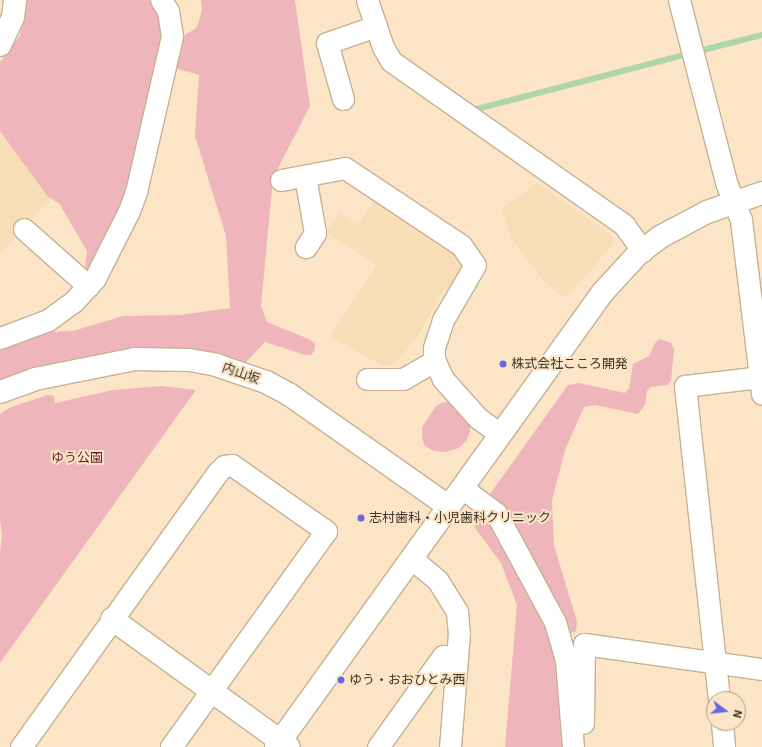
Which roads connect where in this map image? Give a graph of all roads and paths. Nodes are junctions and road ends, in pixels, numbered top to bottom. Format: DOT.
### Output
graph roads {
  1 [pos="15,0"];
  2 [pos="161,0"];
  3 [pos="367,0"];
  4 [pos="679,0"];
  5 [pos="376,26"];
  6 [pos="0,45"];
  7 [pos="343,99"];
  8 [pos="305,176"];
  9 [pos="281,180"];
  10 [pos="762,193"];
  11 [pos="734,202"];
  12 [pos="24,229"];
  13 [pos="306,247"];
  14 [pos="643,251"];
  15 [pos="88,286"];
  16 [pos="0,338"];
  17 [pos="434,362"];
  18 [pos="366,379"];
  19 [pos="761,385"];
  20 [pos="0,392"];
  21 [pos="500,434"];
  22 [pos="462,488"];
  23 [pos="448,506"];
  24 [pos="411,558"];
  25 [pos="112,619"];
  26 [pos="457,657"];
  27 [pos="715,663"];
  28 [pos="762,669"];
  29 [pos="211,691"];
  30 [pos="718,691"];
  31 [pos="723,731"];
  32 [pos="282,745"];
  33 [pos="20,747"];
  34 [pos="171,747"];
  35 [pos="378,747"];
  36 [pos="450,747"];
  37 [pos="573,747"];
  38 [pos="583,747"];
  39 [pos="724,747"];
  1 -- 6 [label="street"];
  2 -- 15 [label="street"];
  3 -- 5 [label="street"];
  4 -- 11 [label="street"];
  5 -- 7 [label="street"];
  5 -- 14 [label="street"];
  8 -- 9 [label="street"];
  8 -- 13 [label="street"];
  8 -- 17 [label="street"];
  10 -- 11 [label="street"];
  11 -- 14 [label="street"];
  11 -- 19 [label="street"];
  12 -- 15 [label="street"];
  14 -- 21 [label="street"];
  15 -- 16 [label="street"];
  17 -- 18 [label="street"];
  17 -- 21 [label="street"];
  19 -- 27 [label="street"];
  20 -- 23 [label="street, 内山坂"];
  21 -- 22 [label="street"];
  22 -- 23 [label="street"];
  22 -- 37 [label="street"];
  23 -- 24 [label="street"];
  24 -- 26 [label="street"];
  24 -- 32 [label="street"];
  25 -- 29 [label="street"];
  25 -- 29 [label="street"];
  25 -- 33 [label="street"];
  26 -- 35 [label="street"];
  26 -- 36 [label="street"];
  27 -- 28 [label="street"];
  27 -- 30 [label="street"];
  27 -- 38 [label="street"];
  29 -- 32 [label="street"];
  29 -- 34 [label="street"];
  31 -- 39 [label="street"];
}
